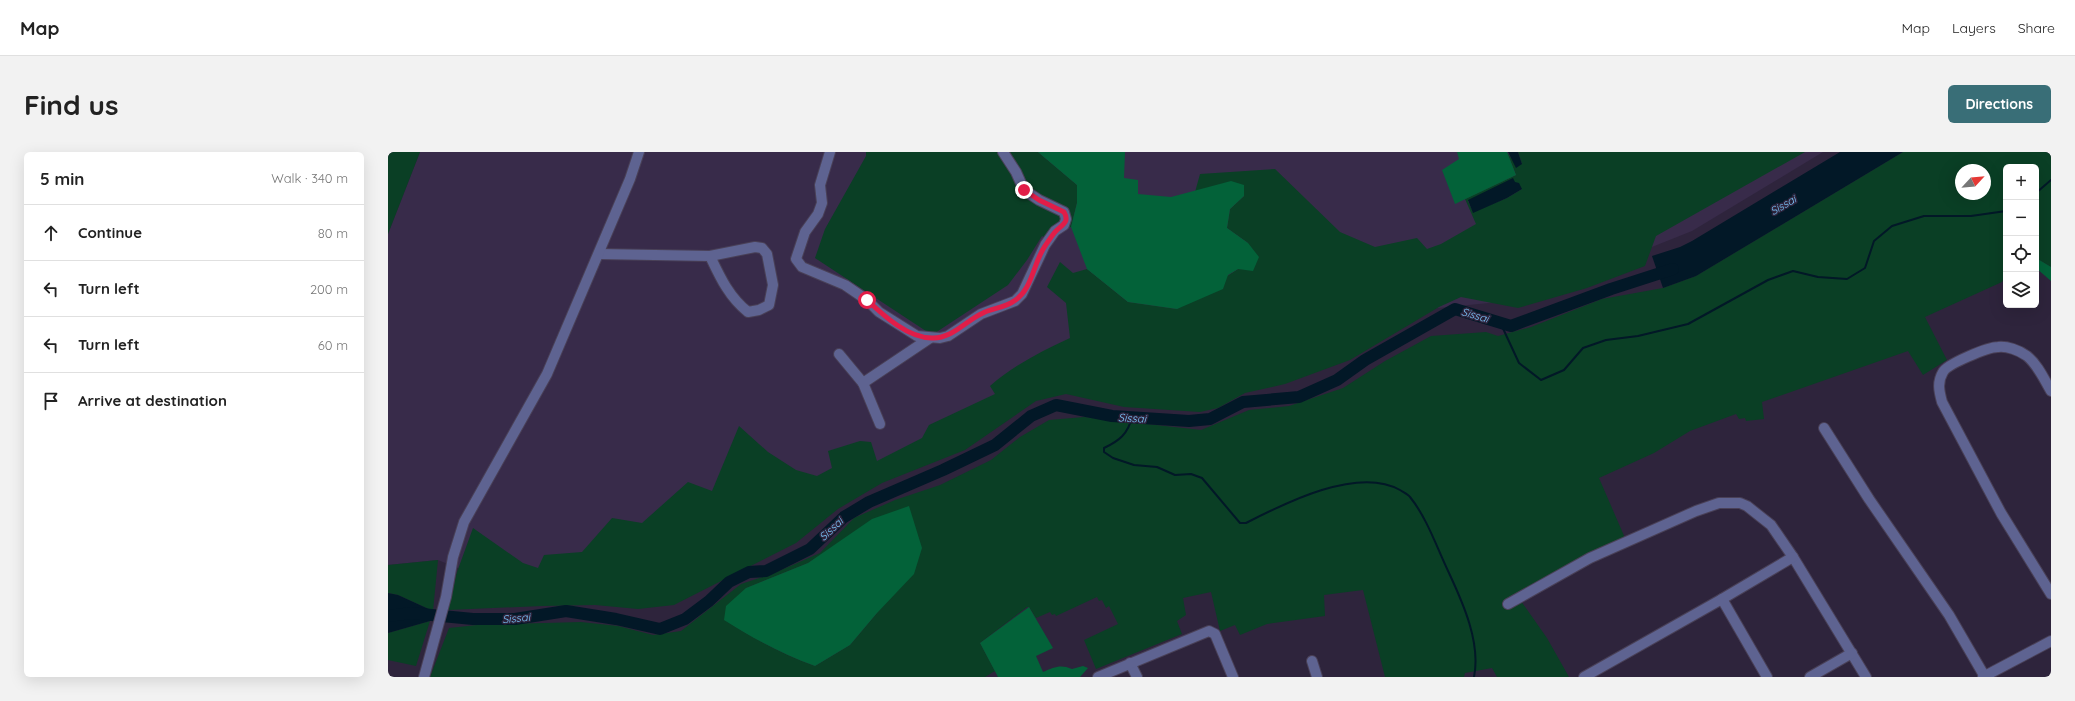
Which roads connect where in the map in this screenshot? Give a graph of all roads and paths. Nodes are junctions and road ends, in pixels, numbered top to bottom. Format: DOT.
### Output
graph roads {
  1 [pos="639,152"];
  2 [pos="830,152"];
  3 [pos="1003,152"];
  4 [pos="599,254"];
  5 [pos="710,256"];
  6 [pos="930,338"];
  7 [pos="839,354"];
  8 [pos="863,383"];
  9 [pos="2051,391"];
  10 [pos="880,424"];
  11 [pos="1824,428"];
  12 [pos="1793,557"];
  13 [pos="2051,594"];
  14 [pos="1722,599"];
  15 [pos="1508,604"];
  16 [pos="2051,641"];
  17 [pos="1852,653"];
  18 [pos="1312,661"];
  19 [pos="1130,663"];
  20 [pos="424,677"];
  21 [pos="1098,677"];
  22 [pos="1137,677"];
  23 [pos="1233,677"];
  24 [pos="1317,677"];
  25 [pos="1584,677"];
  26 [pos="1767,677"];
  27 [pos="1810,677"];
  28 [pos="1866,677"];
  29 [pos="1984,677"];
  1 -- 4 [label="street"];
  2 -- 6 [label="street"];
  3 -- 6 [label="street"];
  4 -- 5 [label="street"];
  4 -- 20 [label="street"];
  5 -- 5 [label="street"];
  6 -- 8 [label="street"];
  7 -- 8 [label="street"];
  8 -- 10 [label="street"];
  9 -- 13 [label="street"];
  11 -- 29 [label="street"];
  12 -- 14 [label="street"];
  12 -- 15 [label="street"];
  12 -- 17 [label="street"];
  14 -- 25 [label="street"];
  14 -- 26 [label="street"];
  16 -- 29 [label="street"];
  17 -- 27 [label="street"];
  17 -- 28 [label="street"];
  18 -- 24 [label="street"];
  19 -- 21 [label="street"];
  19 -- 22 [label="street"];
  19 -- 23 [label="street"];
}
